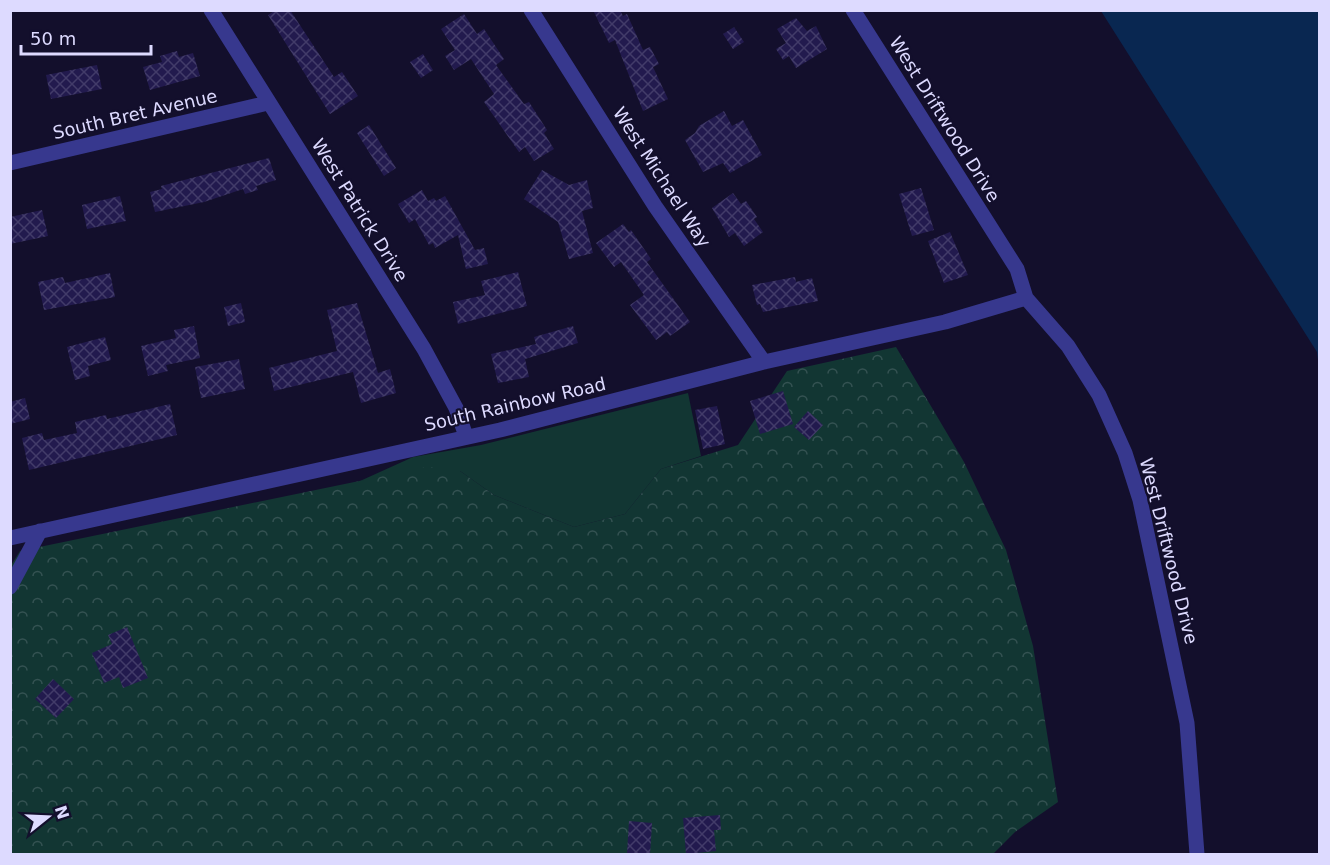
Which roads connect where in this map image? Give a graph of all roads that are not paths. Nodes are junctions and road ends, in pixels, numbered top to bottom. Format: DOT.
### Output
graph roads {
  1 [pos="211,10"];
  2 [pos="531,10"];
  3 [pos="853,10"];
  4 [pos="268,103"];
  5 [pos="10,163"];
  6 [pos="1026,298"];
  7 [pos="764,362"];
  8 [pos="466,436"];
  9 [pos="40,531"];
  10 [pos="10,538"];
  11 [pos="10,587"];
  12 [pos="1197,855"];
  1 -- 4 [label="street, West Patrick Drive"];
  2 -- 7 [label="street, West Michael Way"];
  3 -- 6 [label="street, West Driftwood Drive"];
  4 -- 5 [label="street, South Bret Avenue"];
  4 -- 8 [label="street, West Patrick Drive"];
  6 -- 7 [label="street, South Rainbow Road"];
  6 -- 12 [label="street, West Driftwood Drive"];
  7 -- 8 [label="street, South Rainbow Road"];
  8 -- 9 [label="street, South Rainbow Road"];
  9 -- 10 [label="street, South Rainbow Road"];
  9 -- 11 [label="street"];
}
